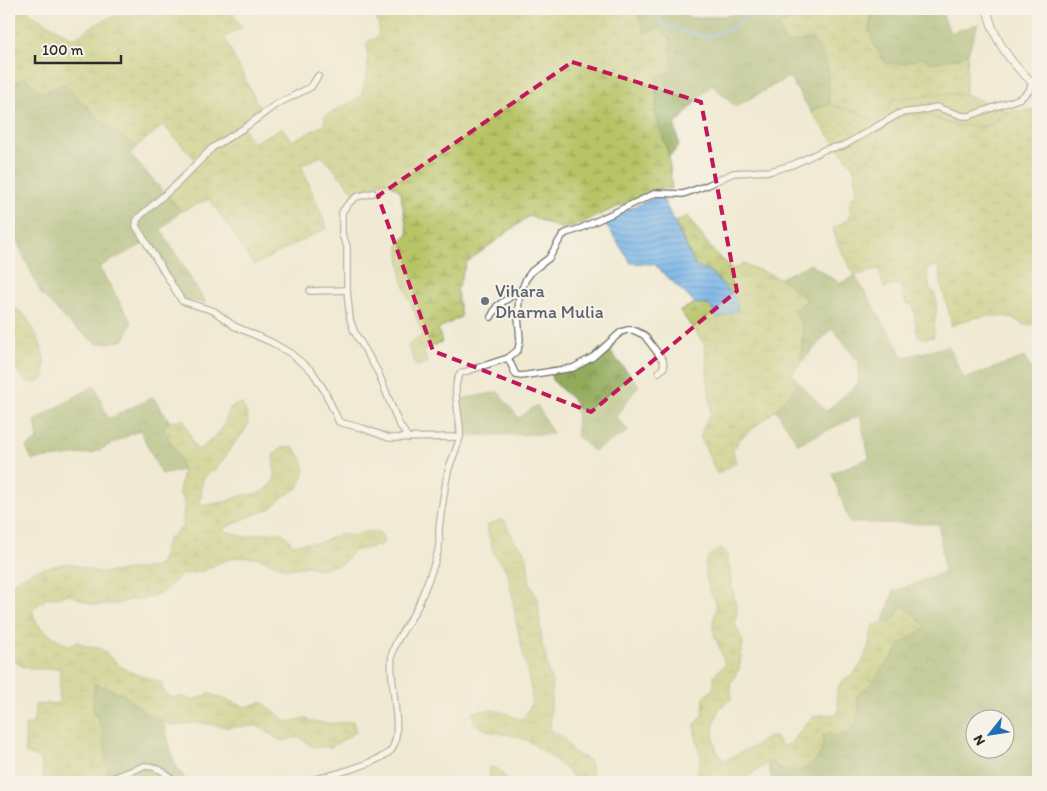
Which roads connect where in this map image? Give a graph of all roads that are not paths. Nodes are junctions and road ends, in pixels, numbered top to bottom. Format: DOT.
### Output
graph roads {
  1 [pos="987,9"];
  2 [pos="318,76"];
  3 [pos="1035,84"];
  4 [pos="372,193"];
  5 [pos="522,289"];
  6 [pos="347,290"];
  7 [pos="310,291"];
  8 [pos="490,317"];
  9 [pos="508,358"];
  10 [pos="659,372"];
  11 [pos="460,437"];
  12 [pos="408,438"];
  13 [pos="116,779"];
  14 [pos="102,782"];
  15 [pos="175,782"];
  16 [pos="304,782"];
  1 -- 3 [label="street"];
  2 -- 12 [label="street"];
  3 -- 5 [label="street"];
  4 -- 6 [label="street"];
  5 -- 8 [label="street"];
  5 -- 9 [label="street"];
  6 -- 7 [label="street"];
  6 -- 12 [label="street"];
  9 -- 10 [label="street"];
  9 -- 11 [label="street"];
  11 -- 12 [label="street"];
  11 -- 16 [label="street"];
  13 -- 14 [label="street"];
  13 -- 15 [label="street"];
}
